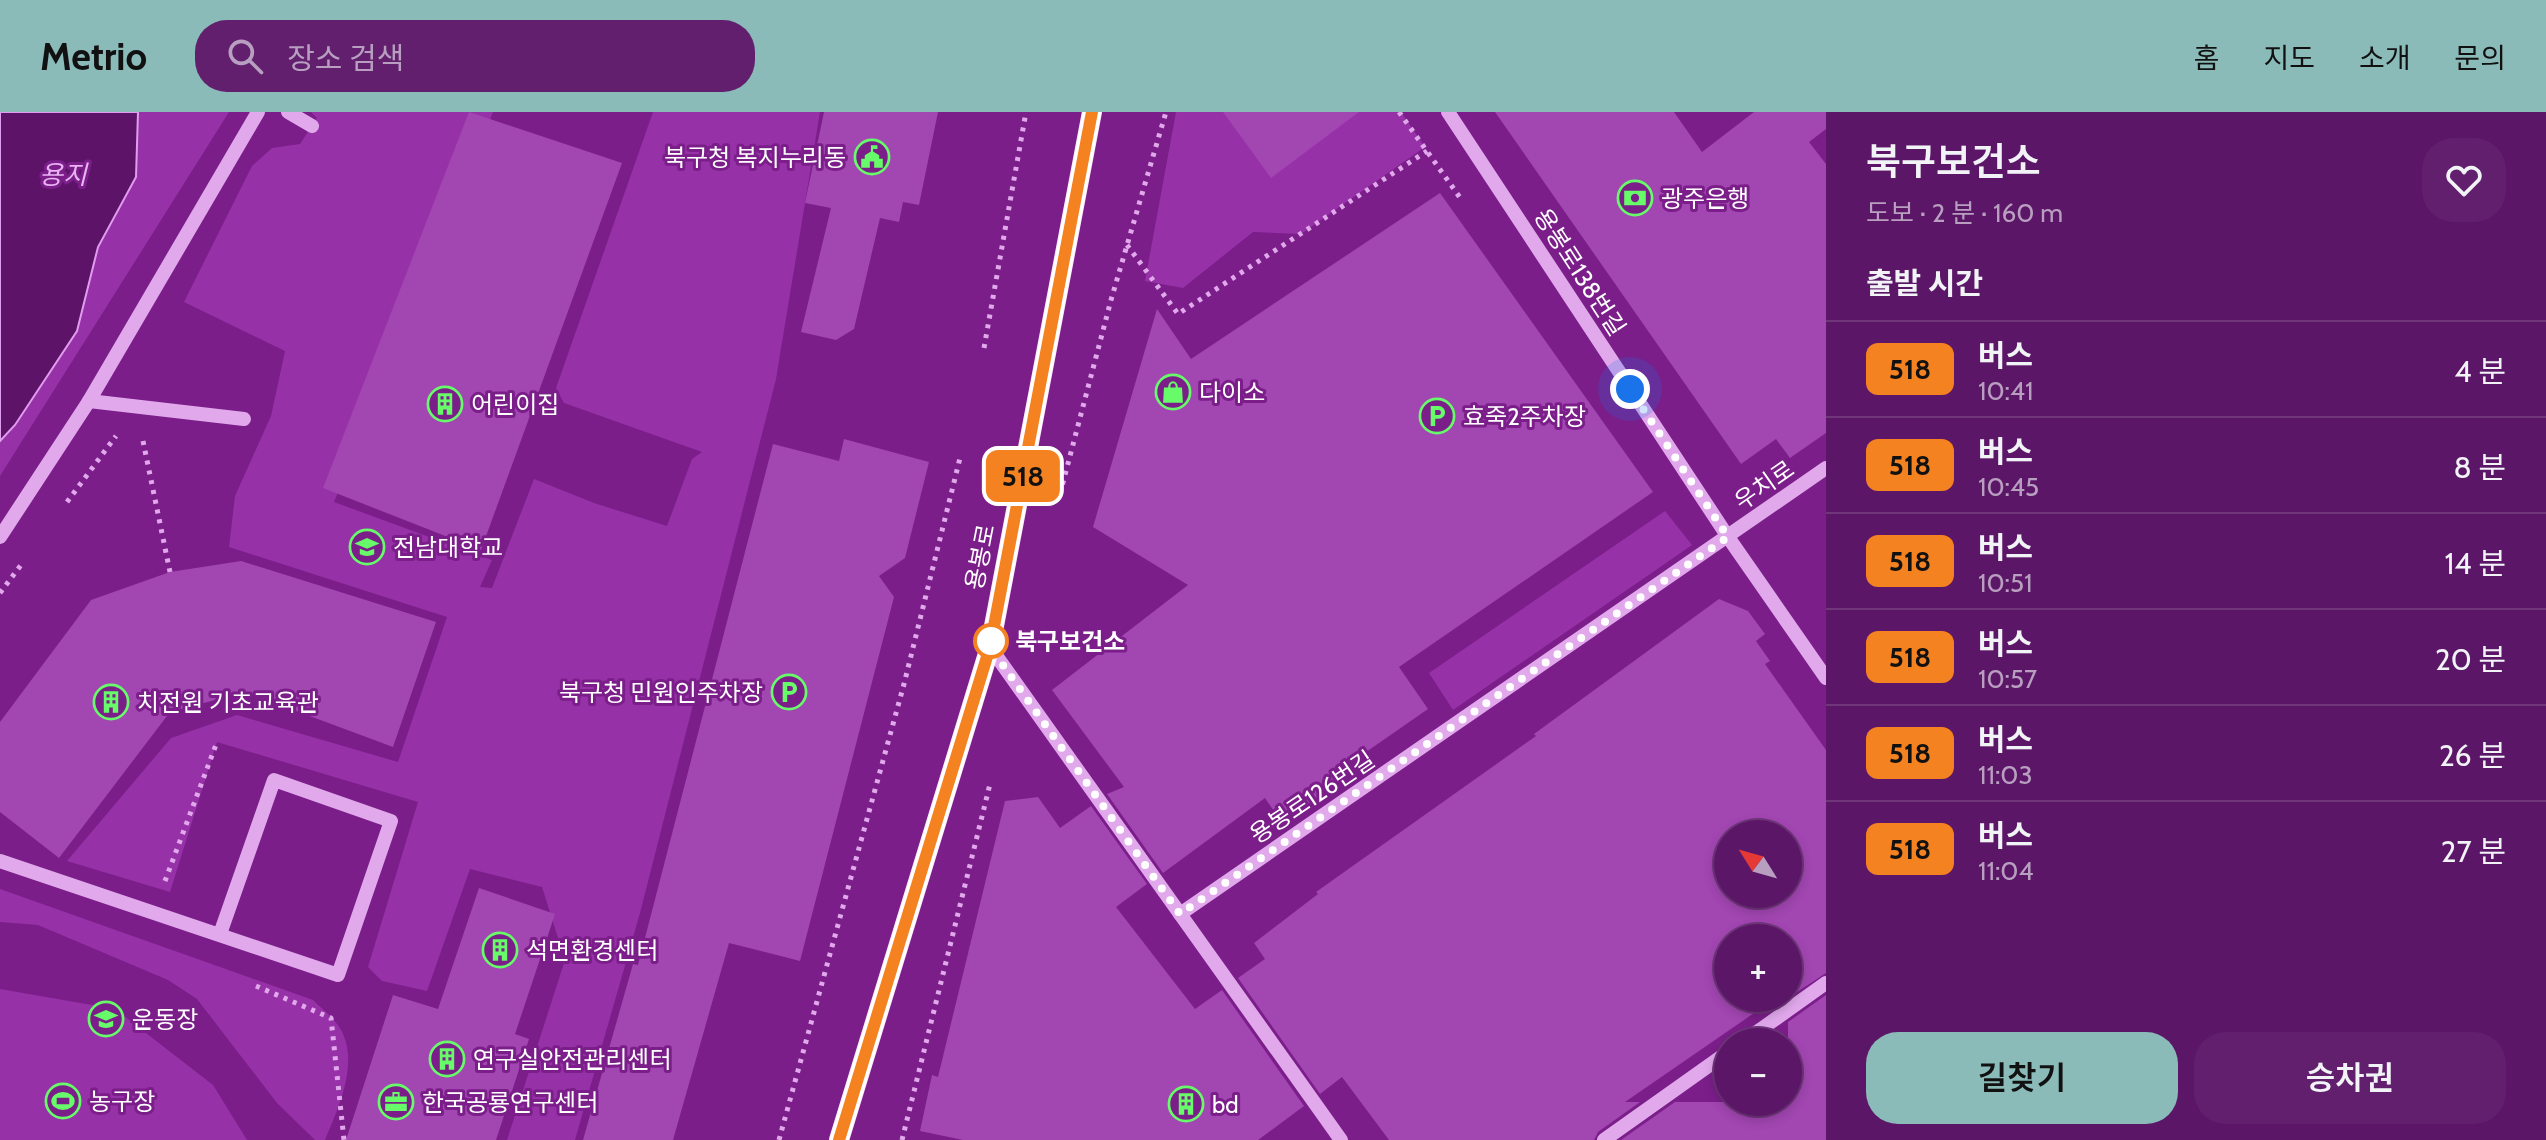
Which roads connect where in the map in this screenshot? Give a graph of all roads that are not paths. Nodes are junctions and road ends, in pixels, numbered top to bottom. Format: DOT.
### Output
graph roads {
  1 [pos="258,112"];
  2 [pos="288,112"];
  3 [pos="1092,112"];
  4 [pos="1448,112"];
  5 [pos="312,126"];
  6 [pos="89,401"];
  7 [pos="244,419"];
  8 [pos="1826,468"];
  9 [pos="0,537"];
  10 [pos="1728,537"];
  11 [pos="990,647"];
  12 [pos="1826,678"];
  13 [pos="0,861"];
  14 [pos="1180,914"];
  15 [pos="220,934"];
  16 [pos="1826,983"];
  17 [pos="1763,1028"];
  18 [pos="1714,1062"];
  19 [pos="839,1140"];
  20 [pos="1341,1140"];
  21 [pos="1604,1140"];
  1 -- 6 [label="street"];
  2 -- 5 [label="street"];
  3 -- 11 [label="main road, 용봉로"];
  4 -- 10 [label="street, 용봉로138번길"];
  6 -- 7 [label="street"];
  6 -- 9 [label="street"];
  8 -- 10 [label="street, 우치로"];
  10 -- 12 [label="street, 용봉로138번길"];
  10 -- 14 [label="street, 용봉로126번길"];
  11 -- 14 [label="street"];
  11 -- 19 [label="main road, 용봉로"];
  13 -- 15 [label="street"];
  14 -- 20 [label="street"];
  15 -- 15 [label="street"];
  16 -- 17 [label="street"];
  18 -- 21 [label="street"];
}
